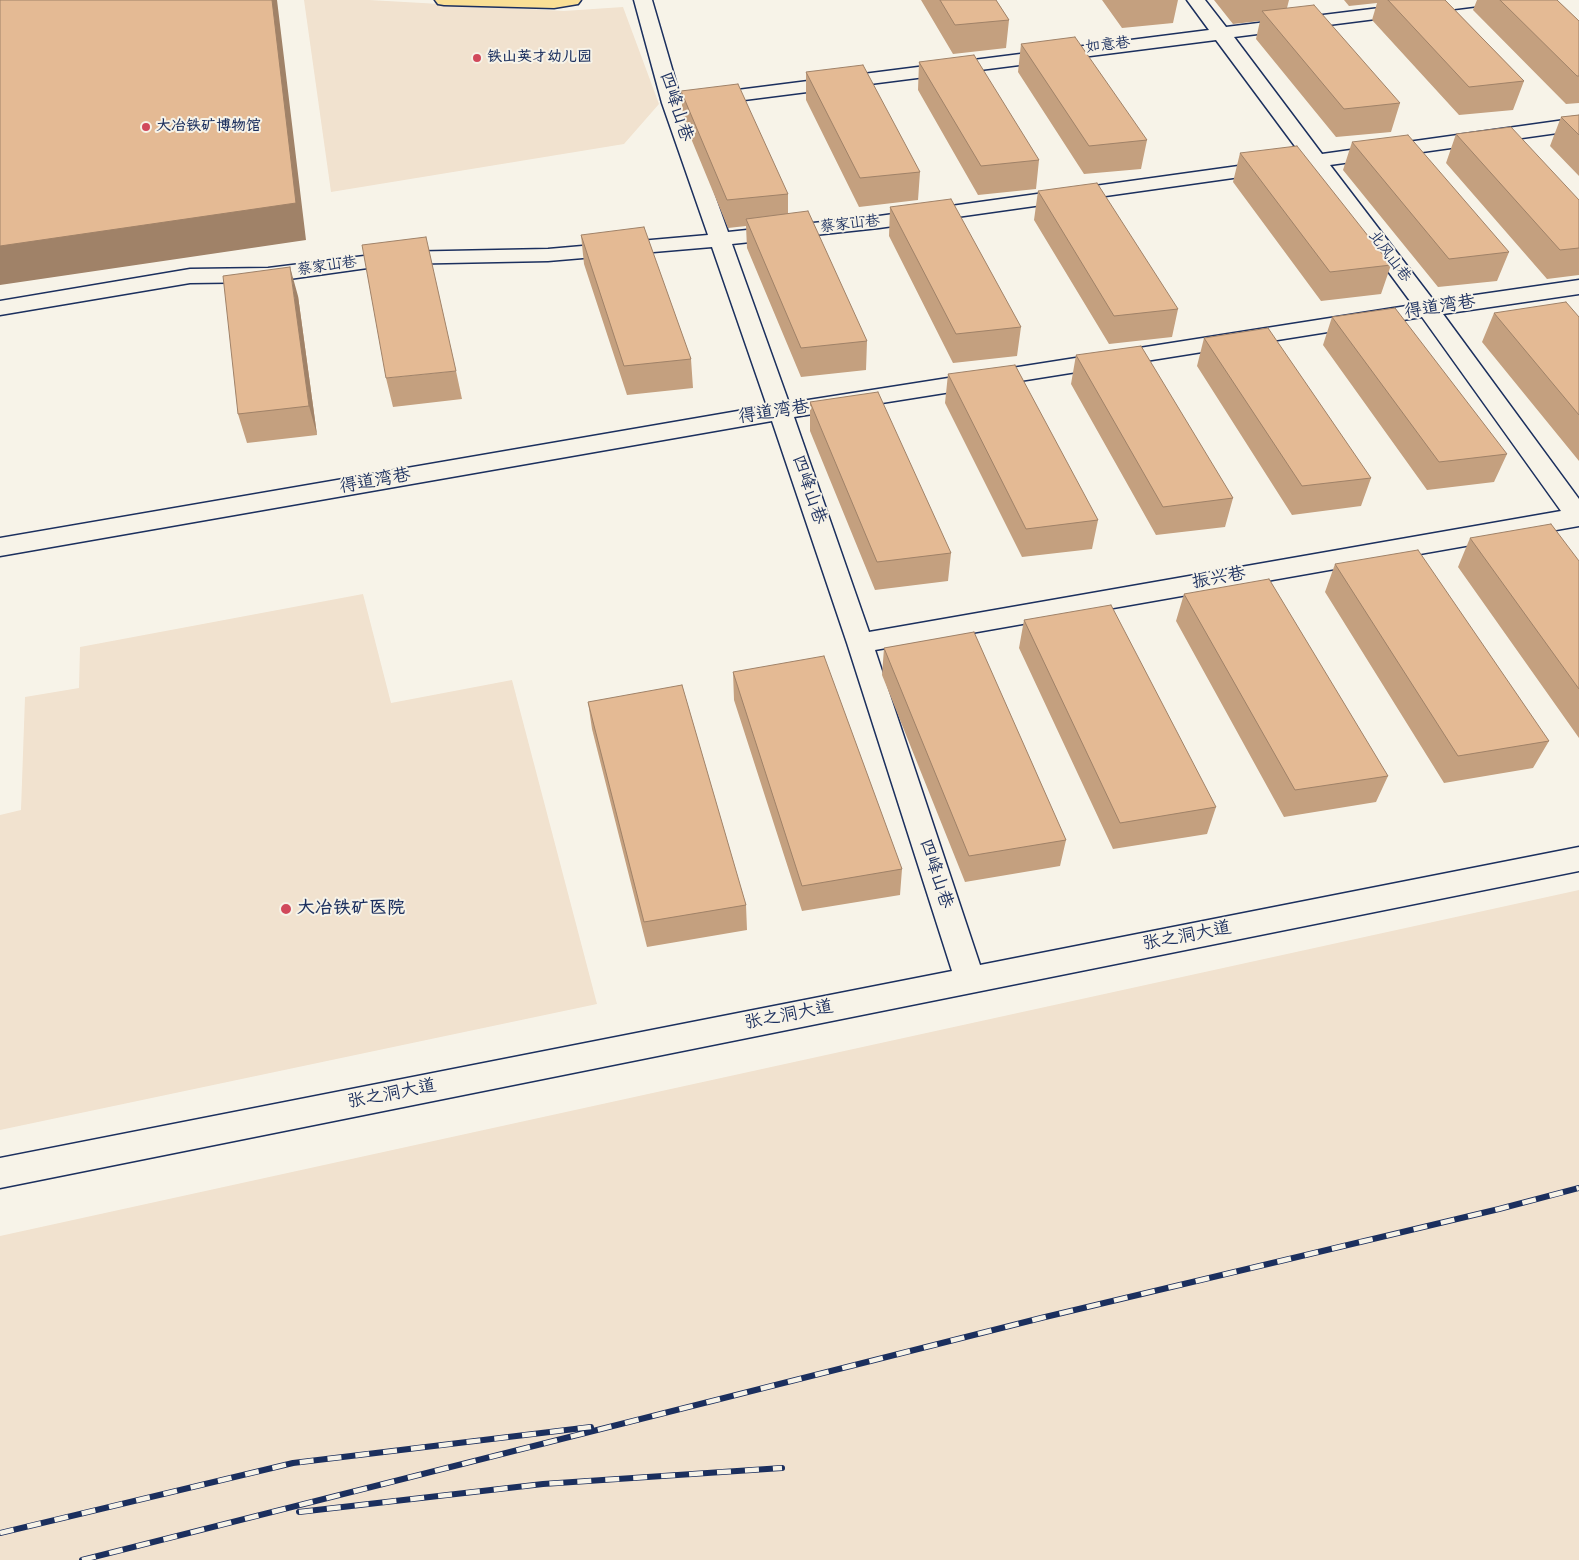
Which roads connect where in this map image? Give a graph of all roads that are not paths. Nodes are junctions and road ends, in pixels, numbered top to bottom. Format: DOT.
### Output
graph roads {
  1 [pos="444,0"];
  2 [pos="572,0"];
  3 [pos="643,0"];
  4 [pos="1196,0"];
  5 [pos="1486,0"];
  6 [pos="1221,32"];
  7 [pos="672,103"];
  8 [pos="1579,124"];
  9 [pos="1317,162"];
  10 [pos="721,239"];
  11 [pos="1579,288"];
  12 [pos="0,308"];
  13 [pos="1428,309"];
  14 [pos="781,412"];
  15 [pos="1579,516"];
  16 [pos="0,547"];
  17 [pos="860,643"];
  18 [pos="1579,859"];
  19 [pos="970,980"];
  20 [pos="0,1174"];
  1 -- 2 [label="main road"];
  3 -- 7 [label="street, 四峰山巷"];
  4 -- 6 [label="street, 北风山巷"];
  5 -- 6 [label="street, 如意巷"];
  6 -- 7 [label="street, 如意巷"];
  6 -- 9 [label="street, 北风山巷"];
  7 -- 10 [label="street, 四峰山巷"];
  8 -- 9 [label="street, 蔡家山巷"];
  9 -- 10 [label="street, 蔡家山巷"];
  9 -- 13 [label="street, 北风山巷"];
  10 -- 12 [label="street, 蔡家山巷"];
  10 -- 14 [label="street, 四峰山巷"];
  11 -- 13 [label="street, 得道湾巷"];
  13 -- 14 [label="street, 得道湾巷"];
  13 -- 15 [label="street, 北风山巷"];
  14 -- 16 [label="street, 得道湾巷"];
  14 -- 17 [label="street, 四峰山巷"];
  15 -- 17 [label="street, 振兴巷"];
  17 -- 19 [label="street, 四峰山巷"];
  18 -- 19 [label="street, 张之洞大道"];
  19 -- 20 [label="street, 张之洞大道"];
}
